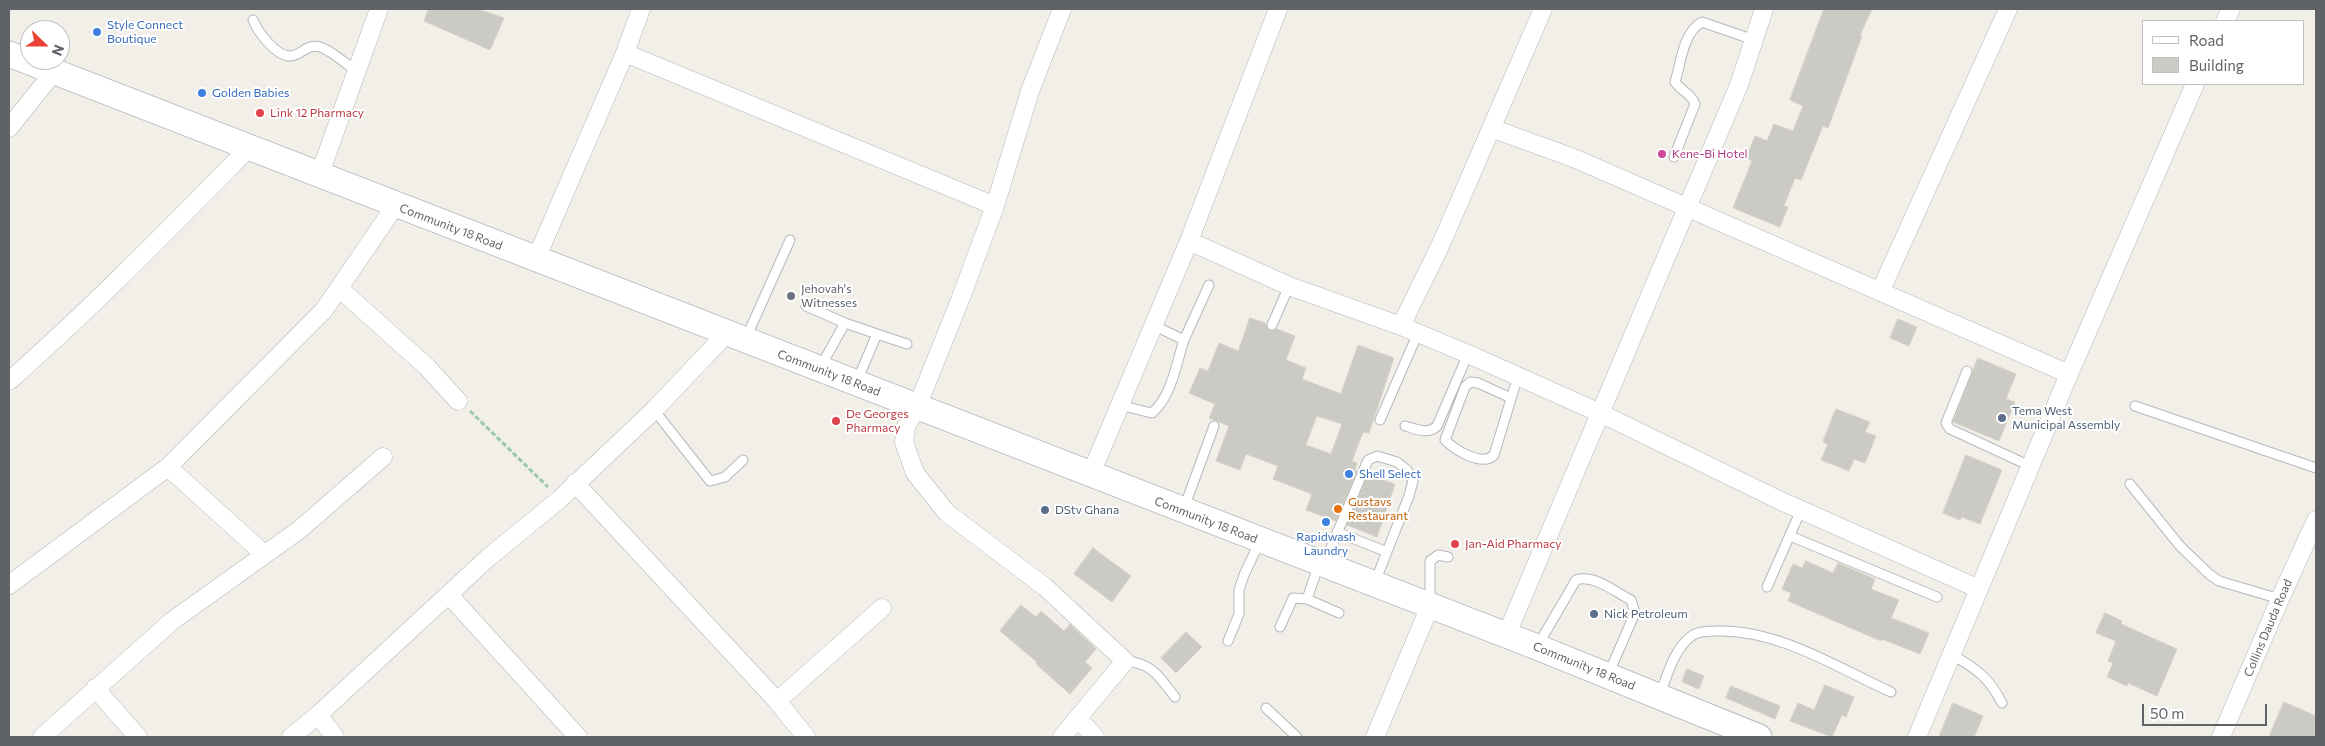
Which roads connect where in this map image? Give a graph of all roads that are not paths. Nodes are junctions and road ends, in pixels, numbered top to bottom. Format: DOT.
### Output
graph roads {
  1 [pos="379,9"];
  2 [pos="641,9"];
  3 [pos="1062,9"];
  4 [pos="1278,9"];
  5 [pos="1543,9"];
  6 [pos="1764,9"];
  7 [pos="2008,9"];
  8 [pos="253,20"];
  9 [pos="1754,40"];
  10 [pos="625,53"];
  11 [pos="9,54"];
  12 [pos="356,70"];
  13 [pos="53,72"];
  14 [pos="2195,85"];
  15 [pos="9,128"];
  16 [pos="1491,128"];
  17 [pos="249,148"];
  18 [pos="1674,157"];
  19 [pos="319,176"];
  20 [pos="395,206"];
  21 [pos="996,206"];
  22 [pos="1686,206"];
  23 [pos="790,240"];
  24 [pos="1189,242"];
  25 [pos="536,260"];
  26 [pos="1209,285"];
  27 [pos="1289,286"];
  28 [pos="340,290"];
  29 [pos="1880,292"];
  30 [pos="806,306"];
  31 [pos="845,323"];
  32 [pos="1154,325"];
  33 [pos="1272,325"];
  34 [pos="1401,326"];
  35 [pos="1418,333"];
  36 [pos="877,334"];
  37 [pos="736,337"];
  38 [pos="1184,340"];
  39 [pos="908,344"];
  40 [pos="1468,354"];
  41 [pos="820,369"];
  42 [pos="1967,371"];
  43 [pos="2069,374"];
  44 [pos="1518,376"];
  45 [pos="9,381"];
  46 [pos="856,383"];
  47 [pos="1512,398"];
  48 [pos="458,401"];
  49 [pos="1119,405"];
  50 [pos="2134,406"];
  51 [pos="916,407"];
  52 [pos="654,410"];
  53 [pos="1600,413"];
  54 [pos="1380,420"];
  55 [pos="1214,426"];
  56 [pos="1405,426"];
  57 [pos="383,457"];
  58 [pos="743,460"];
  59 [pos="2030,466"];
  60 [pos="168,467"];
  61 [pos="2316,468"];
  62 [pos="1090,476"];
  63 [pos="575,483"];
  64 [pos="2130,484"];
  65 [pos="1801,510"];
  66 [pos="1182,511"];
  67 [pos="2316,520"];
  68 [pos="1337,532"];
  69 [pos="1790,536"];
  70 [pos="1260,541"];
  71 [pos="1387,552"];
  72 [pos="264,554"];
  73 [pos="1448,557"];
  74 [pos="1322,564"];
  75 [pos="9,584"];
  76 [pos="1374,584"];
  77 [pos="1768,587"];
  78 [pos="1979,588"];
  79 [pos="449,595"];
  80 [pos="1937,597"];
  81 [pos="1306,599"];
  82 [pos="2280,599"];
  83 [pos="1430,606"];
  84 [pos="882,608"];
  85 [pos="1339,613"];
  86 [pos="1280,627"];
  87 [pos="1506,636"];
  88 [pos="1228,641"];
  89 [pos="1537,647"];
  90 [pos="1951,654"];
  91 [pos="1125,661"];
  92 [pos="1608,676"];
  93 [pos="95,688"];
  94 [pos="1891,692"];
  95 [pos="1175,697"];
  96 [pos="1659,697"];
  97 [pos="778,701"];
  98 [pos="2002,703"];
  99 [pos="1266,708"];
  100 [pos="318,715"];
  101 [pos="1078,719"];
  102 [pos="42,737"];
  103 [pos="138,737"];
  104 [pos="291,737"];
  105 [pos="335,737"];
  106 [pos="578,737"];
  107 [pos="806,737"];
  108 [pos="1062,737"];
  109 [pos="1095,737"];
  110 [pos="1297,737"];
  111 [pos="1375,737"];
  112 [pos="1759,737"];
  113 [pos="1917,737"];
  114 [pos="2221,737"];
  1 -- 12 [label="street"];
  2 -- 10 [label="street"];
  3 -- 21 [label="street"];
  4 -- 24 [label="street"];
  5 -- 16 [label="street"];
  6 -- 9 [label="street"];
  7 -- 29 [label="street"];
  8 -- 12 [label="lane"];
  9 -- 18 [label="lane"];
  9 -- 22 [label="street"];
  10 -- 21 [label="street"];
  10 -- 25 [label="street"];
  11 -- 13 [label="main road, Community 18 Road"];
  12 -- 19 [label="street"];
  13 -- 15 [label="street"];
  13 -- 17 [label="main road, Community 18 Road"];
  14 -- 43 [label="street"];
  16 -- 22 [label="street"];
  16 -- 34 [label="street"];
  17 -- 19 [label="main road, Community 18 Road"];
  17 -- 45 [label="street"];
  19 -- 20 [label="main road, Community 18 Road"];
  20 -- 25 [label="main road, Community 18 Road"];
  20 -- 28 [label="street"];
  21 -- 51 [label="street"];
  22 -- 29 [label="street"];
  22 -- 53 [label="street"];
  23 -- 37 [label="lane"];
  24 -- 27 [label="street"];
  24 -- 32 [label="street"];
  25 -- 37 [label="main road, Community 18 Road"];
  26 -- 38 [label="lane"];
  27 -- 33 [label="lane"];
  27 -- 34 [label="street"];
  28 -- 48 [label="street"];
  28 -- 60 [label="street"];
  29 -- 43 [label="street"];
  30 -- 31 [label="lane"];
  31 -- 36 [label="lane"];
  31 -- 41 [label="lane"];
  32 -- 38 [label="lane"];
  32 -- 49 [label="street"];
  34 -- 35 [label="street"];
  35 -- 40 [label="street"];
  35 -- 54 [label="lane"];
  36 -- 39 [label="lane"];
  36 -- 46 [label="lane"];
  37 -- 41 [label="main road, Community 18 Road"];
  37 -- 52 [label="street"];
  38 -- 49 [label="lane"];
  40 -- 44 [label="street"];
  40 -- 56 [label="lane"];
  41 -- 46 [label="main road, Community 18 Road"];
  42 -- 59 [label="lane"];
  43 -- 59 [label="street"];
  44 -- 47 [label="lane"];
  44 -- 53 [label="street"];
  46 -- 51 [label="main road, Community 18 Road"];
  47 -- 47 [label="lane"];
  49 -- 62 [label="street"];
  50 -- 61 [label="lane"];
  51 -- 62 [label="main road, Community 18 Road"];
  51 -- 91 [label="street"];
  52 -- 58 [label="lane"];
  52 -- 63 [label="street"];
  53 -- 65 [label="street"];
  53 -- 87 [label="street"];
  55 -- 66 [label="lane"];
  57 -- 72 [label="street"];
  59 -- 78 [label="street"];
  60 -- 72 [label="street"];
  60 -- 75 [label="street"];
  62 -- 66 [label="main road, Community 18 Road"];
  63 -- 79 [label="street"];
  63 -- 97 [label="street"];
  64 -- 82 [label="lane"];
  65 -- 69 [label="lane"];
  65 -- 78 [label="street"];
  66 -- 70 [label="main road, Community 18 Road"];
  67 -- 82 [label="street, Collins Dauda Road"];
  68 -- 71 [label="lane"];
  68 -- 71 [label="lane"];
  68 -- 74 [label="lane"];
  69 -- 77 [label="lane"];
  69 -- 80 [label="lane"];
  70 -- 74 [label="main road, Community 18 Road"];
  70 -- 88 [label="lane"];
  71 -- 76 [label="lane"];
  72 -- 93 [label="street"];
  73 -- 83 [label="lane"];
  74 -- 76 [label="main road, Community 18 Road"];
  74 -- 81 [label="lane"];
  76 -- 83 [label="main road, Community 18 Road"];
  78 -- 90 [label="street"];
  79 -- 100 [label="street"];
  79 -- 106 [label="street"];
  81 -- 85 [label="lane"];
  81 -- 86 [label="lane"];
  82 -- 114 [label="street, Collins Dauda Road"];
  83 -- 87 [label="main road, Community 18 Road"];
  83 -- 111 [label="street"];
  84 -- 97 [label="street"];
  87 -- 89 [label="main road, Community 18 Road"];
  89 -- 92 [label="main road, Community 18 Road"];
  89 -- 92 [label="lane"];
  90 -- 98 [label="lane"];
  90 -- 113 [label="street"];
  91 -- 95 [label="lane"];
  91 -- 101 [label="street"];
  92 -- 96 [label="main road, Community 18 Road"];
  93 -- 102 [label="street"];
  93 -- 103 [label="street"];
  94 -- 96 [label="lane"];
  96 -- 112 [label="main road, Community 18 Road"];
  97 -- 107 [label="street"];
  99 -- 110 [label="lane"];
  100 -- 104 [label="street"];
  100 -- 105 [label="street"];
  101 -- 108 [label="street"];
  101 -- 109 [label="street"];
}
